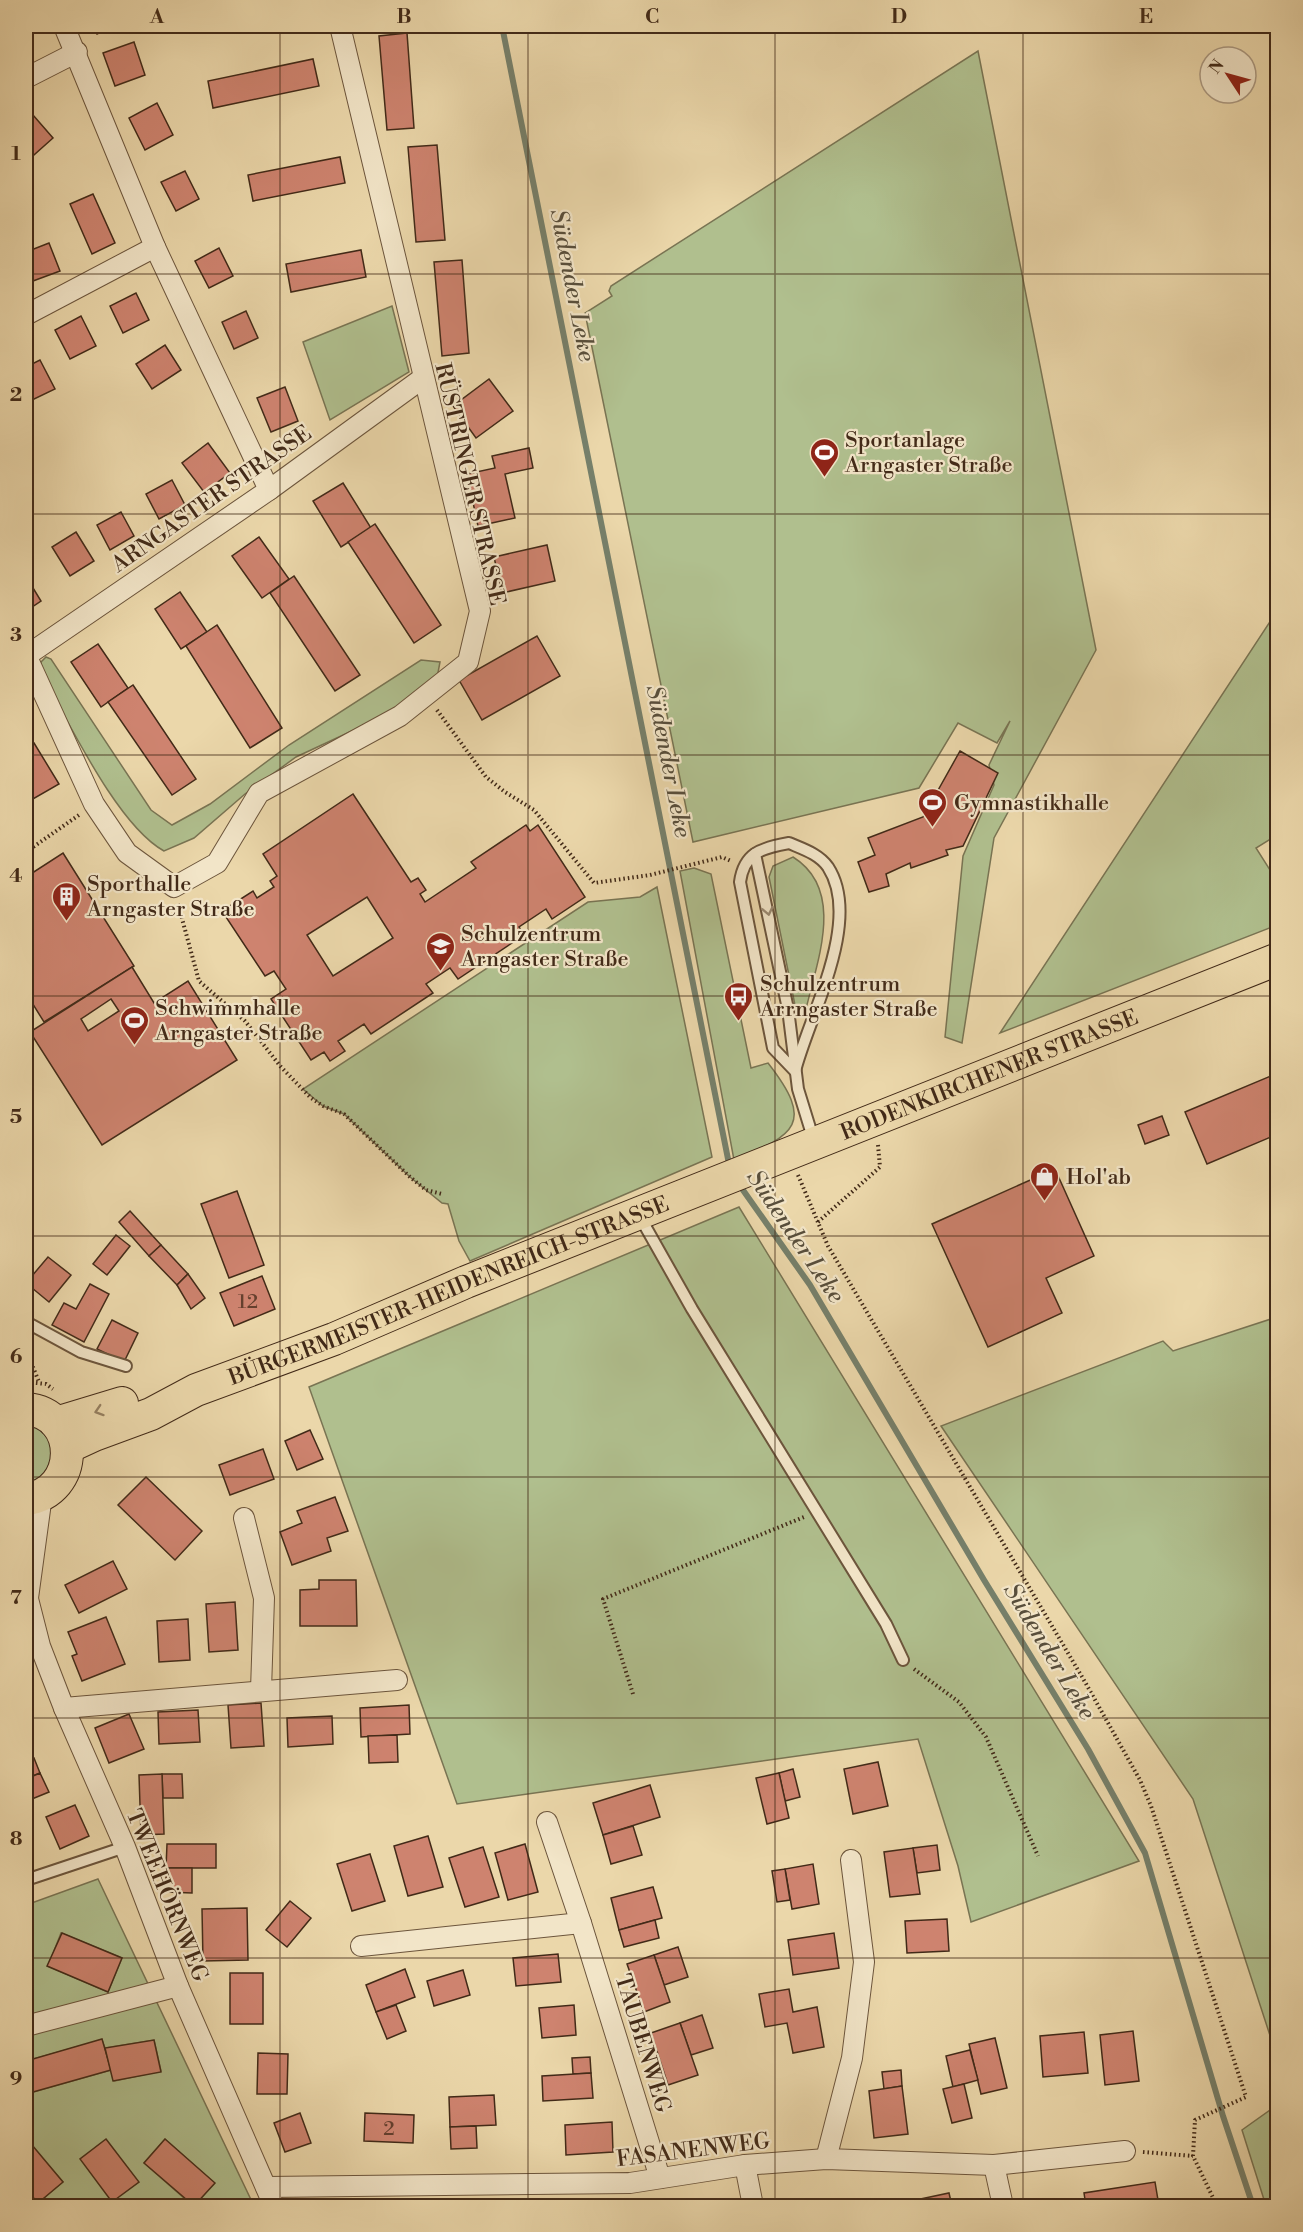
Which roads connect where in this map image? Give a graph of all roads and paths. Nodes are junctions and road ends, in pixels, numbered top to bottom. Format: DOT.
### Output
graph roads {
  1 [pos="64,26"];
  2 [pos="340,26"];
  3 [pos="77,52"];
  4 [pos="26,78"];
  5 [pos="155,247"];
  6 [pos="26,315"];
  7 [pos="423,378"];
  8 [pos="269,490"];
  9 [pos="26,656"];
  10 [pos="426,695"];
  11 [pos="94,804"];
  12 [pos="26,852"];
  13 [pos="755,854"];
  14 [pos="742,866"];
  15 [pos="174,887"];
  16 [pos="1278,959"];
  17 [pos="795,1071"];
  18 [pos="878,1137"];
  19 [pos="814,1143"];
  20 [pos="796,1170"];
  21 [pos="703,1190"];
  22 [pos="442,1194"];
  23 [pos="639,1214"];
  24 [pos="818,1222"];
  25 [pos="26,1322"];
  26 [pos="26,1350"];
  27 [pos="126,1366"];
  28 [pos="30,1400"];
  29 [pos="62,1435"];
  30 [pos="34,1497"];
  31 [pos="816,1512"];
  32 [pos="244,1518"];
  33 [pos="26,1596"];
  34 [pos="903,1660"];
  35 [pos="397,1680"];
  36 [pos="261,1690"];
  37 [pos="633,1694"];
  38 [pos="64,1708"];
  39 [pos="547,1822"];
  40 [pos="124,1847"];
  41 [pos="1038,1856"];
  42 [pos="851,1860"];
  43 [pos="26,1880"];
  44 [pos="581,1923"];
  45 [pos="361,1946"];
  46 [pos="178,1986"];
  47 [pos="26,2026"];
  48 [pos="1125,2151"];
  49 [pos="1193,2156"];
  50 [pos="826,2159"];
  51 [pos="745,2165"];
  52 [pos="994,2165"];
  53 [pos="660,2178"];
  54 [pos="266,2187"];
  55 [pos="274,2206"];
  56 [pos="753,2206"];
  57 [pos="1003,2206"];
  58 [pos="1217,2206"];
  1 -- 3 [label="street"];
  2 -- 7 [label="street, RÜSTRINGER STRASSE"];
  3 -- 4 [label="street"];
  3 -- 5 [label="street"];
  5 -- 6 [label="street"];
  5 -- 8 [label="street"];
  7 -- 8 [label="street, ARNGASTER STRASSE"];
  7 -- 10 [label="street, RÜSTRINGER STRASSE"];
  8 -- 9 [label="street, ARNGASTER STRASSE"];
  9 -- 11 [label="street"];
  10 -- 14 [label="path"];
  10 -- 15 [label="street, RÜSTRINGER STRASSE"];
  11 -- 12 [label="path"];
  11 -- 15 [label="street"];
  13 -- 14 [label="lane"];
  13 -- 17 [label="lane, one-way"];
  13 -- 17 [label="lane"];
  14 -- 17 [label="lane"];
  15 -- 22 [label="path"];
  16 -- 19 [label="main road, RODENKIRCHENER STRASSE"];
  17 -- 19 [label="lane"];
  18 -- 24 [label="path"];
  19 -- 21 [label="main road, RODENKIRCHENER STRASSE"];
  20 -- 24 [label="path"];
  21 -- 23 [label="main road, BÜRGERMEISTER-HEIDENREICH-STRASSE"];
  23 -- 29 [label="main road, BÜRGERMEISTER-HEIDENREICH-STRASSE"];
  23 -- 31 [label="lane"];
  24 -- 49 [label="path"];
  25 -- 27 [label="lane"];
  26 -- 28 [label="path"];
  28 -- 29 [label="main road"];
  29 -- 30 [label="main road"];
  30 -- 33 [label="street, TWEEHÖRNWEG"];
  31 -- 34 [label="lane"];
  31 -- 37 [label="path"];
  32 -- 36 [label="street"];
  33 -- 38 [label="street, TWEEHÖRNWEG"];
  34 -- 41 [label="path"];
  35 -- 36 [label="street"];
  36 -- 38 [label="street"];
  38 -- 40 [label="street, TWEEHÖRNWEG"];
  39 -- 44 [label="street, TAUBENWEG"];
  40 -- 43 [label="lane"];
  40 -- 46 [label="street, TWEEHÖRNWEG"];
  42 -- 50 [label="street"];
  44 -- 45 [label="street"];
  44 -- 53 [label="street, TAUBENWEG"];
  46 -- 47 [label="street"];
  46 -- 54 [label="street, TWEEHÖRNWEG"];
  48 -- 49 [label="path"];
  48 -- 52 [label="street, FASANENWEG"];
  49 -- 58 [label="path"];
  50 -- 51 [label="street, FASANENWEG"];
  50 -- 52 [label="street, FASANENWEG"];
  51 -- 53 [label="street, FASANENWEG"];
  51 -- 56 [label="street"];
  52 -- 57 [label="street"];
  53 -- 54 [label="street, FASANENWEG"];
  54 -- 55 [label="street, TWEEHÖRNWEG"];
}
